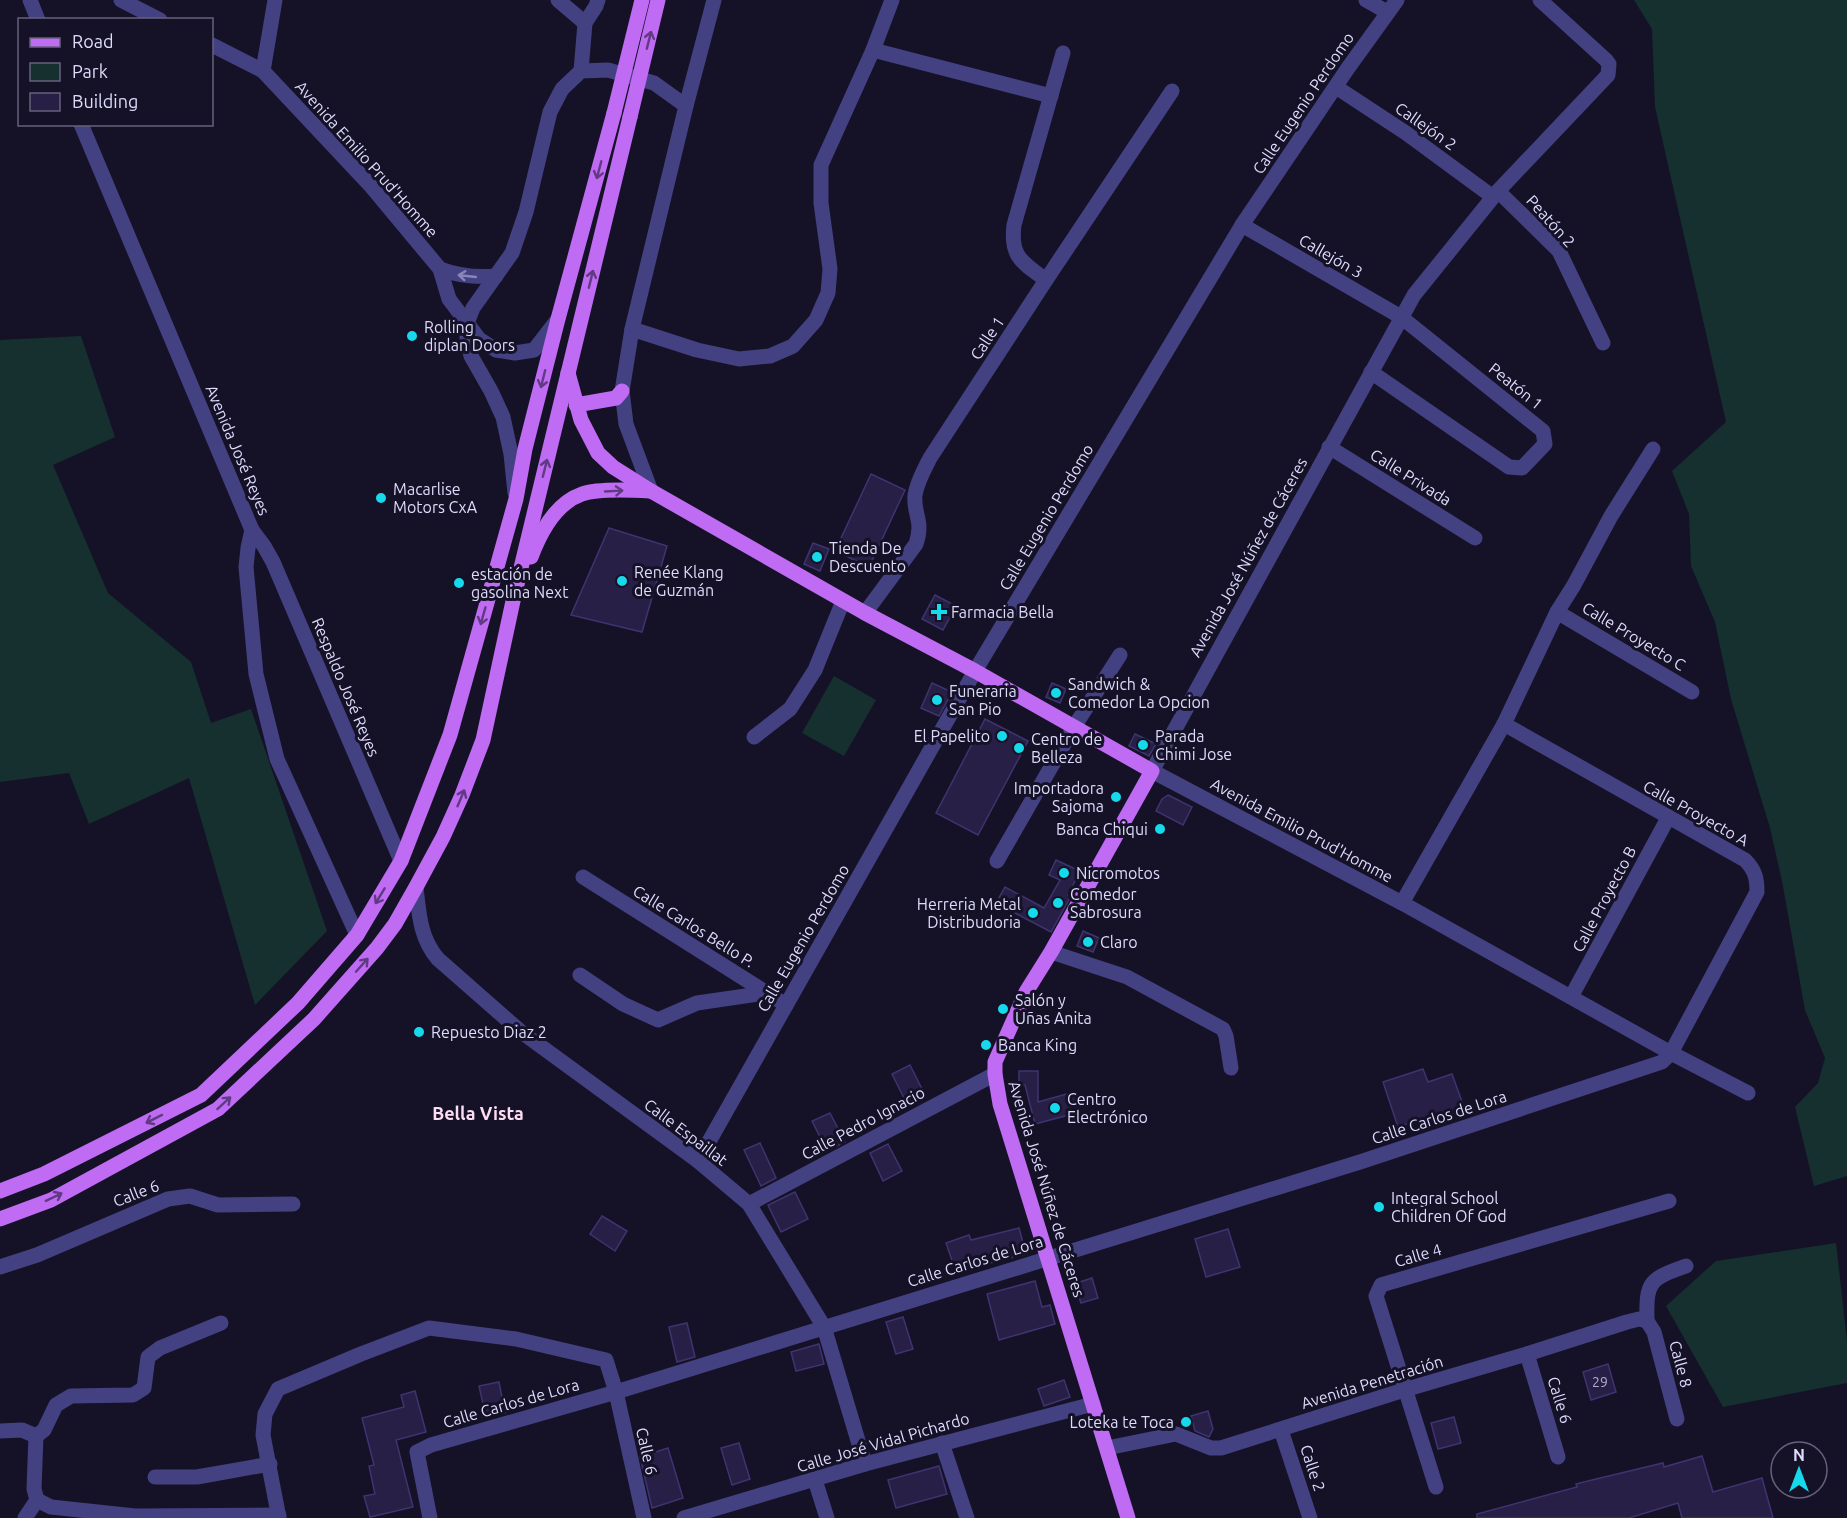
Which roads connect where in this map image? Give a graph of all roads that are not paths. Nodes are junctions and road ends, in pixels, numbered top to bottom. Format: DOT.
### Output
graph roads {
  1 [pos="30,0"];
  2 [pos="121,0"];
  3 [pos="275,0"];
  4 [pos="558,0"];
  5 [pos="598,0"];
  6 [pos="642,0"];
  7 [pos="658,0"];
  8 [pos="714,0"];
  9 [pos="892,0"];
  10 [pos="1366,0"];
  11 [pos="1540,0"];
  12 [pos="1392,6"];
  13 [pos="37,18"];
  14 [pos="156,18"];
  15 [pos="585,23"];
  16 [pos="213,46"];
  17 [pos="873,50"];
  18 [pos="1063,53"];
  19 [pos="263,71"];
  20 [pos="581,71"];
  21 [pos="1336,87"];
  22 [pos="1172,91"];
  23 [pos="1051,96"];
  24 [pos="686,106"];
  25 [pos="82,126"];
  26 [pos="1496,194"];
  27 [pos="1242,225"];
  28 [pos="440,269"];
  29 [pos="496,276"];
  30 [pos="1046,280"];
  31 [pos="1401,317"];
  32 [pos="558,319"];
  33 [pos="467,323"];
  34 [pos="632,329"];
  35 [pos="1603,343"];
  36 [pos="1371,372"];
  37 [pos="568,373"];
  38 [pos="622,392"];
  39 [pos="576,405"];
  40 [pos="1329,447"];
  41 [pos="1653,449"];
  42 [pos="651,491"];
  43 [pos="516,499"];
  44 [pos="252,530"];
  45 [pos="1474,538"];
  46 [pos="513,601"];
  47 [pos="843,601"];
  48 [pos="1557,612"];
  49 [pos="865,613"];
  50 [pos="1120,655"];
  51 [pos="975,670"];
  52 [pos="1692,692"];
  53 [pos="1504,724"];
  54 [pos="1074,727"];
  55 [pos="754,737"];
  56 [pos="1152,771"];
  57 [pos="1668,818"];
  58 [pos="401,861"];
  59 [pos="997,861"];
  60 [pos="583,877"];
  61 [pos="416,887"];
  62 [pos="1402,903"];
  63 [pos="357,935"];
  64 [pos="1051,951"];
  65 [pos="580,975"];
  66 [pos="766,993"];
  67 [pos="1571,996"];
  68 [pos="786,1005"];
  69 [pos="1671,1053"];
  70 [pos="1231,1068"];
  71 [pos="995,1074"];
  72 [pos="1748,1093"];
  73 [pos="698,1161"];
  74 [pos="0,1191"];
  75 [pos="1670,1201"];
  76 [pos="293,1204"];
  77 [pos="749,1204"];
  78 [pos="0,1219"];
  79 [pos="1048,1257"];
  80 [pos="1686,1266"];
  81 [pos="0,1268"];
  82 [pos="1647,1321"];
  83 [pos="221,1323"];
  84 [pos="824,1327"];
  85 [pos="1527,1354"];
  86 [pos="1404,1390"];
  87 [pos="616,1392"];
  88 [pos="1093,1404"];
  89 [pos="1677,1419"];
  90 [pos="1281,1430"];
  91 [pos="0,1431"];
  92 [pos="36,1436"];
  93 [pos="942,1443"];
  94 [pos="1107,1448"];
  95 [pos="1558,1457"];
  96 [pos="270,1464"];
  97 [pos="865,1464"];
  98 [pos="155,1477"];
  99 [pos="815,1480"];
  100 [pos="1436,1487"];
  101 [pos="37,1500"];
  102 [pos="279,1517"];
  103 [pos="427,1517"];
  104 [pos="25,1518"];
  105 [pos="644,1518"];
  106 [pos="684,1518"];
  107 [pos="827,1518"];
  108 [pos="967,1518"];
  109 [pos="1128,1518"];
  110 [pos="1310,1518"];
  1 -- 13 [label="street"];
  2 -- 14 [label="street"];
  3 -- 19 [label="street"];
  4 -- 15 [label="street"];
  5 -- 15 [label="street"];
  6 -- 32 [label="main road, one-way, bridge"];
  37 -- 7 [label="main road, one-way, bridge"];
  8 -- 24 [label="street"];
  9 -- 17 [label="street"];
  10 -- 12 [label="street"];
  11 -- 26 [label="street, Avenida José Núñez de Cáceres"];
  12 -- 21 [label="street, Calle Eugenio Perdomo"];
  15 -- 20 [label="street"];
  16 -- 19 [label="street, Avenida Emilio Prud'Homme"];
  17 -- 23 [label="street"];
  17 -- 34 [label="street"];
  18 -- 23 [label="street"];
  19 -- 28 [label="street, Avenida Emilio Prud'Homme"];
  20 -- 24 [label="street"];
  20 -- 29 [label="street"];
  21 -- 26 [label="street, Callejón 2"];
  21 -- 27 [label="street, Calle Eugenio Perdomo"];
  22 -- 30 [label="street, Calle 1"];
  23 -- 30 [label="street"];
  24 -- 34 [label="street"];
  25 -- 44 [label="street, Avenida José Reyes"];
  26 -- 31 [label="street, Avenida José Núñez de Cáceres"];
  26 -- 35 [label="street, Peatón 2"];
  27 -- 31 [label="street, Callejón 3"];
  27 -- 51 [label="street, Calle Eugenio Perdomo"];
  29 -- 28 [label="street, one-way"];
  28 -- 33 [label="street, Avenida Emilio Prud'Homme"];
  29 -- 33 [label="street"];
  30 -- 49 [label="street, Calle 1"];
  31 -- 36 [label="street, Avenida José Núñez de Cáceres"];
  31 -- 36 [label="street, Peatón 1"];
  32 -- 33 [label="street, Avenida Emilio Prud'Homme"];
  32 -- 43 [label="main road, one-way"];
  33 -- 43 [label="street"];
  34 -- 38 [label="street"];
  36 -- 40 [label="street, Avenida José Núñez de Cáceres"];
  37 -- 39 [label="main road, Avenida Emilio Prud'Homme"];
  46 -- 37 [label="main road, one-way"];
  38 -- 39 [label="main road"];
  38 -- 42 [label="street"];
  39 -- 42 [label="main road, Avenida Emilio Prud'Homme"];
  40 -- 45 [label="street, Calle Privada"];
  40 -- 56 [label="street, Avenida José Núñez de Cáceres"];
  41 -- 48 [label="street"];
  46 -- 42 [label="main road, Avenida Emilio Prud'Homme, one-way"];
  42 -- 47 [label="main road, Avenida Emilio Prud'Homme"];
  43 -- 58 [label="main road, one-way"];
  44 -- 58 [label="street, Respaldo José Reyes"];
  44 -- 63 [label="street, Avenida José Reyes"];
  61 -- 46 [label="main road, one-way"];
  47 -- 49 [label="main road, Avenida Emilio Prud'Homme"];
  47 -- 55 [label="street"];
  48 -- 52 [label="street, Calle Proyecto C"];
  48 -- 53 [label="street"];
  49 -- 51 [label="main road, Avenida Emilio Prud'Homme"];
  50 -- 54 [label="street"];
  51 -- 54 [label="main road, Avenida Emilio Prud'Homme"];
  51 -- 68 [label="street, Calle Eugenio Perdomo"];
  53 -- 57 [label="street, Calle Proyecto A"];
  53 -- 62 [label="street"];
  54 -- 56 [label="main road, Avenida Emilio Prud'Homme"];
  54 -- 59 [label="street"];
  56 -- 62 [label="street, Avenida Emilio Prud'Homme"];
  56 -- 64 [label="main road, Avenida José Núñez de Cáceres"];
  57 -- 67 [label="street, Calle Proyecto B"];
  57 -- 69 [label="street, Calle Proyecto A"];
  58 -- 63 [label="main road, one-way"];
  60 -- 66 [label="street, Calle Carlos Bello P."];
  61 -- 73 [label="street, Calle Espaillat"];
  78 -- 61 [label="main road, one-way"];
  62 -- 67 [label="street, Avenida Emilio Prud'Homme"];
  63 -- 74 [label="main road, one-way"];
  64 -- 70 [label="street"];
  64 -- 71 [label="main road, Avenida José Núñez de Cáceres"];
  65 -- 66 [label="street"];
  66 -- 68 [label="street, Calle Carlos Bello P."];
  67 -- 69 [label="street, Avenida Emilio Prud'Homme"];
  68 -- 73 [label="street, Calle Eugenio Perdomo"];
  69 -- 72 [label="street, Avenida Emilio Prud'Homme"];
  69 -- 79 [label="street, Calle Carlos de Lora"];
  71 -- 77 [label="street, Calle Pedro Ignacio"];
  71 -- 79 [label="main road, Avenida José Núñez de Cáceres"];
  73 -- 77 [label="street, Calle Espaillat"];
  75 -- 86 [label="street, Calle 4"];
  76 -- 81 [label="street, Calle 6"];
  77 -- 84 [label="street, Calle Espaillat"];
  79 -- 84 [label="street, Calle Carlos de Lora"];
  79 -- 88 [label="main road, Avenida José Núñez de Cáceres"];
  80 -- 82 [label="street"];
  82 -- 85 [label="street, Avenida Penetración"];
  82 -- 89 [label="street, Calle 8"];
  83 -- 92 [label="street"];
  84 -- 87 [label="street, Calle Carlos de Lora"];
  84 -- 97 [label="street, Calle Espaillat"];
  85 -- 86 [label="street, Avenida Penetración"];
  85 -- 95 [label="street, Calle 6"];
  86 -- 90 [label="street, Avenida Penetración"];
  86 -- 100 [label="street, Calle 4"];
  87 -- 96 [label="street, Calle 6"];
  87 -- 103 [label="street, Calle Carlos de Lora"];
  87 -- 105 [label="street, Calle 6"];
  88 -- 93 [label="street, Calle José Vidal Pichardo"];
  88 -- 94 [label="main road, Avenida José Núñez de Cáceres"];
  90 -- 94 [label="street, Avenida Penetración"];
  90 -- 110 [label="street, Calle 2"];
  91 -- 92 [label="street"];
  92 -- 101 [label="street"];
  93 -- 97 [label="street, Calle José Vidal Pichardo"];
  93 -- 108 [label="street"];
  94 -- 109 [label="main road, Avenida José Núñez de Cáceres"];
  96 -- 98 [label="street"];
  96 -- 102 [label="street"];
  97 -- 99 [label="street, Calle José Vidal Pichardo"];
  99 -- 106 [label="street, Calle José Vidal Pichardo"];
  99 -- 107 [label="street"];
  101 -- 102 [label="street"];
  101 -- 104 [label="street"];
}
